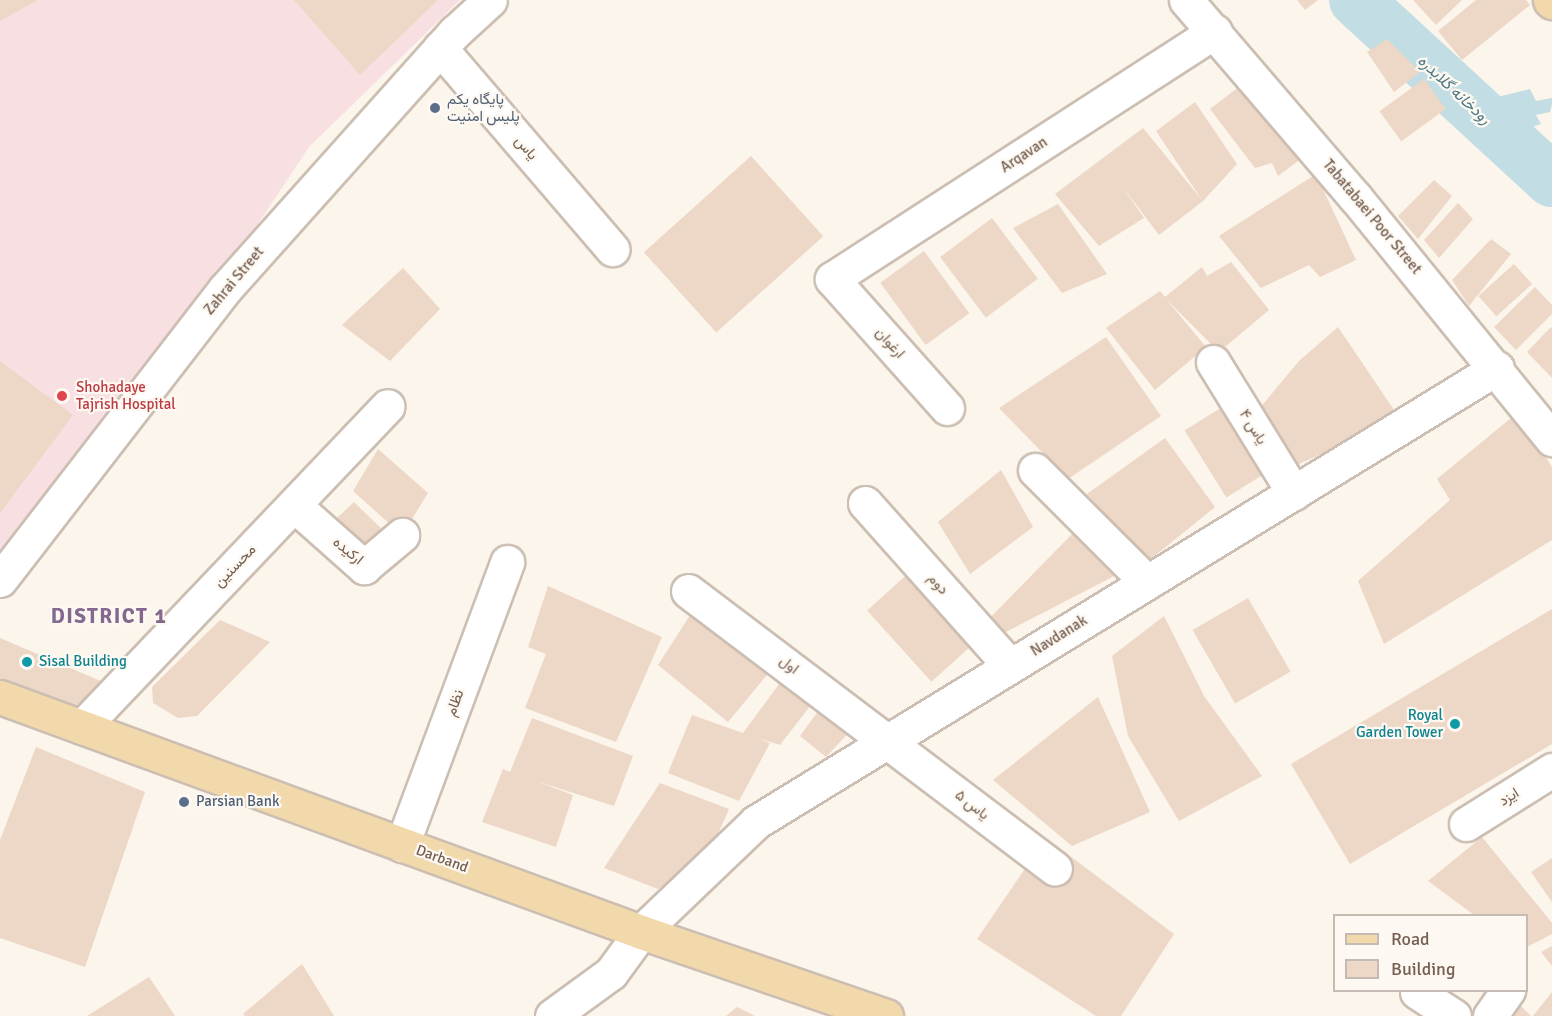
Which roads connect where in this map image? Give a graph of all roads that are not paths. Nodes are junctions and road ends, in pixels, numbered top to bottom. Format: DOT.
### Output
graph roads {
  1 [pos="490,0"];
  2 [pos="1205,11"];
  3 [pos="440,48"];
  4 [pos="612,249"];
  5 [pos="1213,362"];
  6 [pos="1497,368"];
  7 [pos="388,405"];
  8 [pos="947,408"];
  9 [pos="1552,439"];
  10 [pos="1035,470"];
  11 [pos="1294,493"];
  12 [pos="865,503"];
  13 [pos="294,505"];
  14 [pos="402,535"];
  15 [pos="507,562"];
  16 [pos="0,580"];
  17 [pos="1147,582"];
  18 [pos="688,591"];
  19 [pos="1010,666"];
  20 [pos="0,697"];
  21 [pos="82,727"];
  22 [pos="889,741"];
  23 [pos="1552,770"];
  24 [pos="1466,824"];
  25 [pos="402,845"];
  26 [pos="1055,869"];
  27 [pos="641,932"];
  28 [pos="1417,992"];
  29 [pos="1507,992"];
  30 [pos="552,1016"];
  31 [pos="886,1016"];
  32 [pos="1454,1016"];
  33 [pos="1490,1016"];
  1 -- 3 [label="street, Zahrai Street"];
  2 -- 6 [label="street, Tabatabaei Poor Street"];
  2 -- 8 [label="street, Arqavan"];
  3 -- 4 [label="street, یاس"];
  3 -- 16 [label="street, Zahrai Street"];
  5 -- 11 [label="street, یاس ۴"];
  6 -- 9 [label="street, Tabatabaei Poor Street"];
  6 -- 11 [label="street, Navdanak"];
  7 -- 13 [label="street, محسنین"];
  10 -- 17 [label="street"];
  11 -- 17 [label="street, Navdanak"];
  12 -- 19 [label="street, دوم"];
  13 -- 14 [label="street, ارکیده"];
  13 -- 21 [label="street, محسنین"];
  15 -- 25 [label="street, نظام"];
  17 -- 19 [label="street, Navdanak"];
  18 -- 22 [label="street, اول"];
  19 -- 22 [label="street, Navdanak"];
  20 -- 21 [label="main road, Darband"];
  21 -- 25 [label="main road, Darband"];
  22 -- 26 [label="street, یاس ۵"];
  22 -- 27 [label="street, Navdanak"];
  23 -- 24 [label="street, ایزد"];
  25 -- 27 [label="main road, Darband"];
  27 -- 30 [label="street, Navdanak"];
  27 -- 31 [label="main road, Darband"];
  28 -- 32 [label="street"];
  29 -- 33 [label="street"];
}
